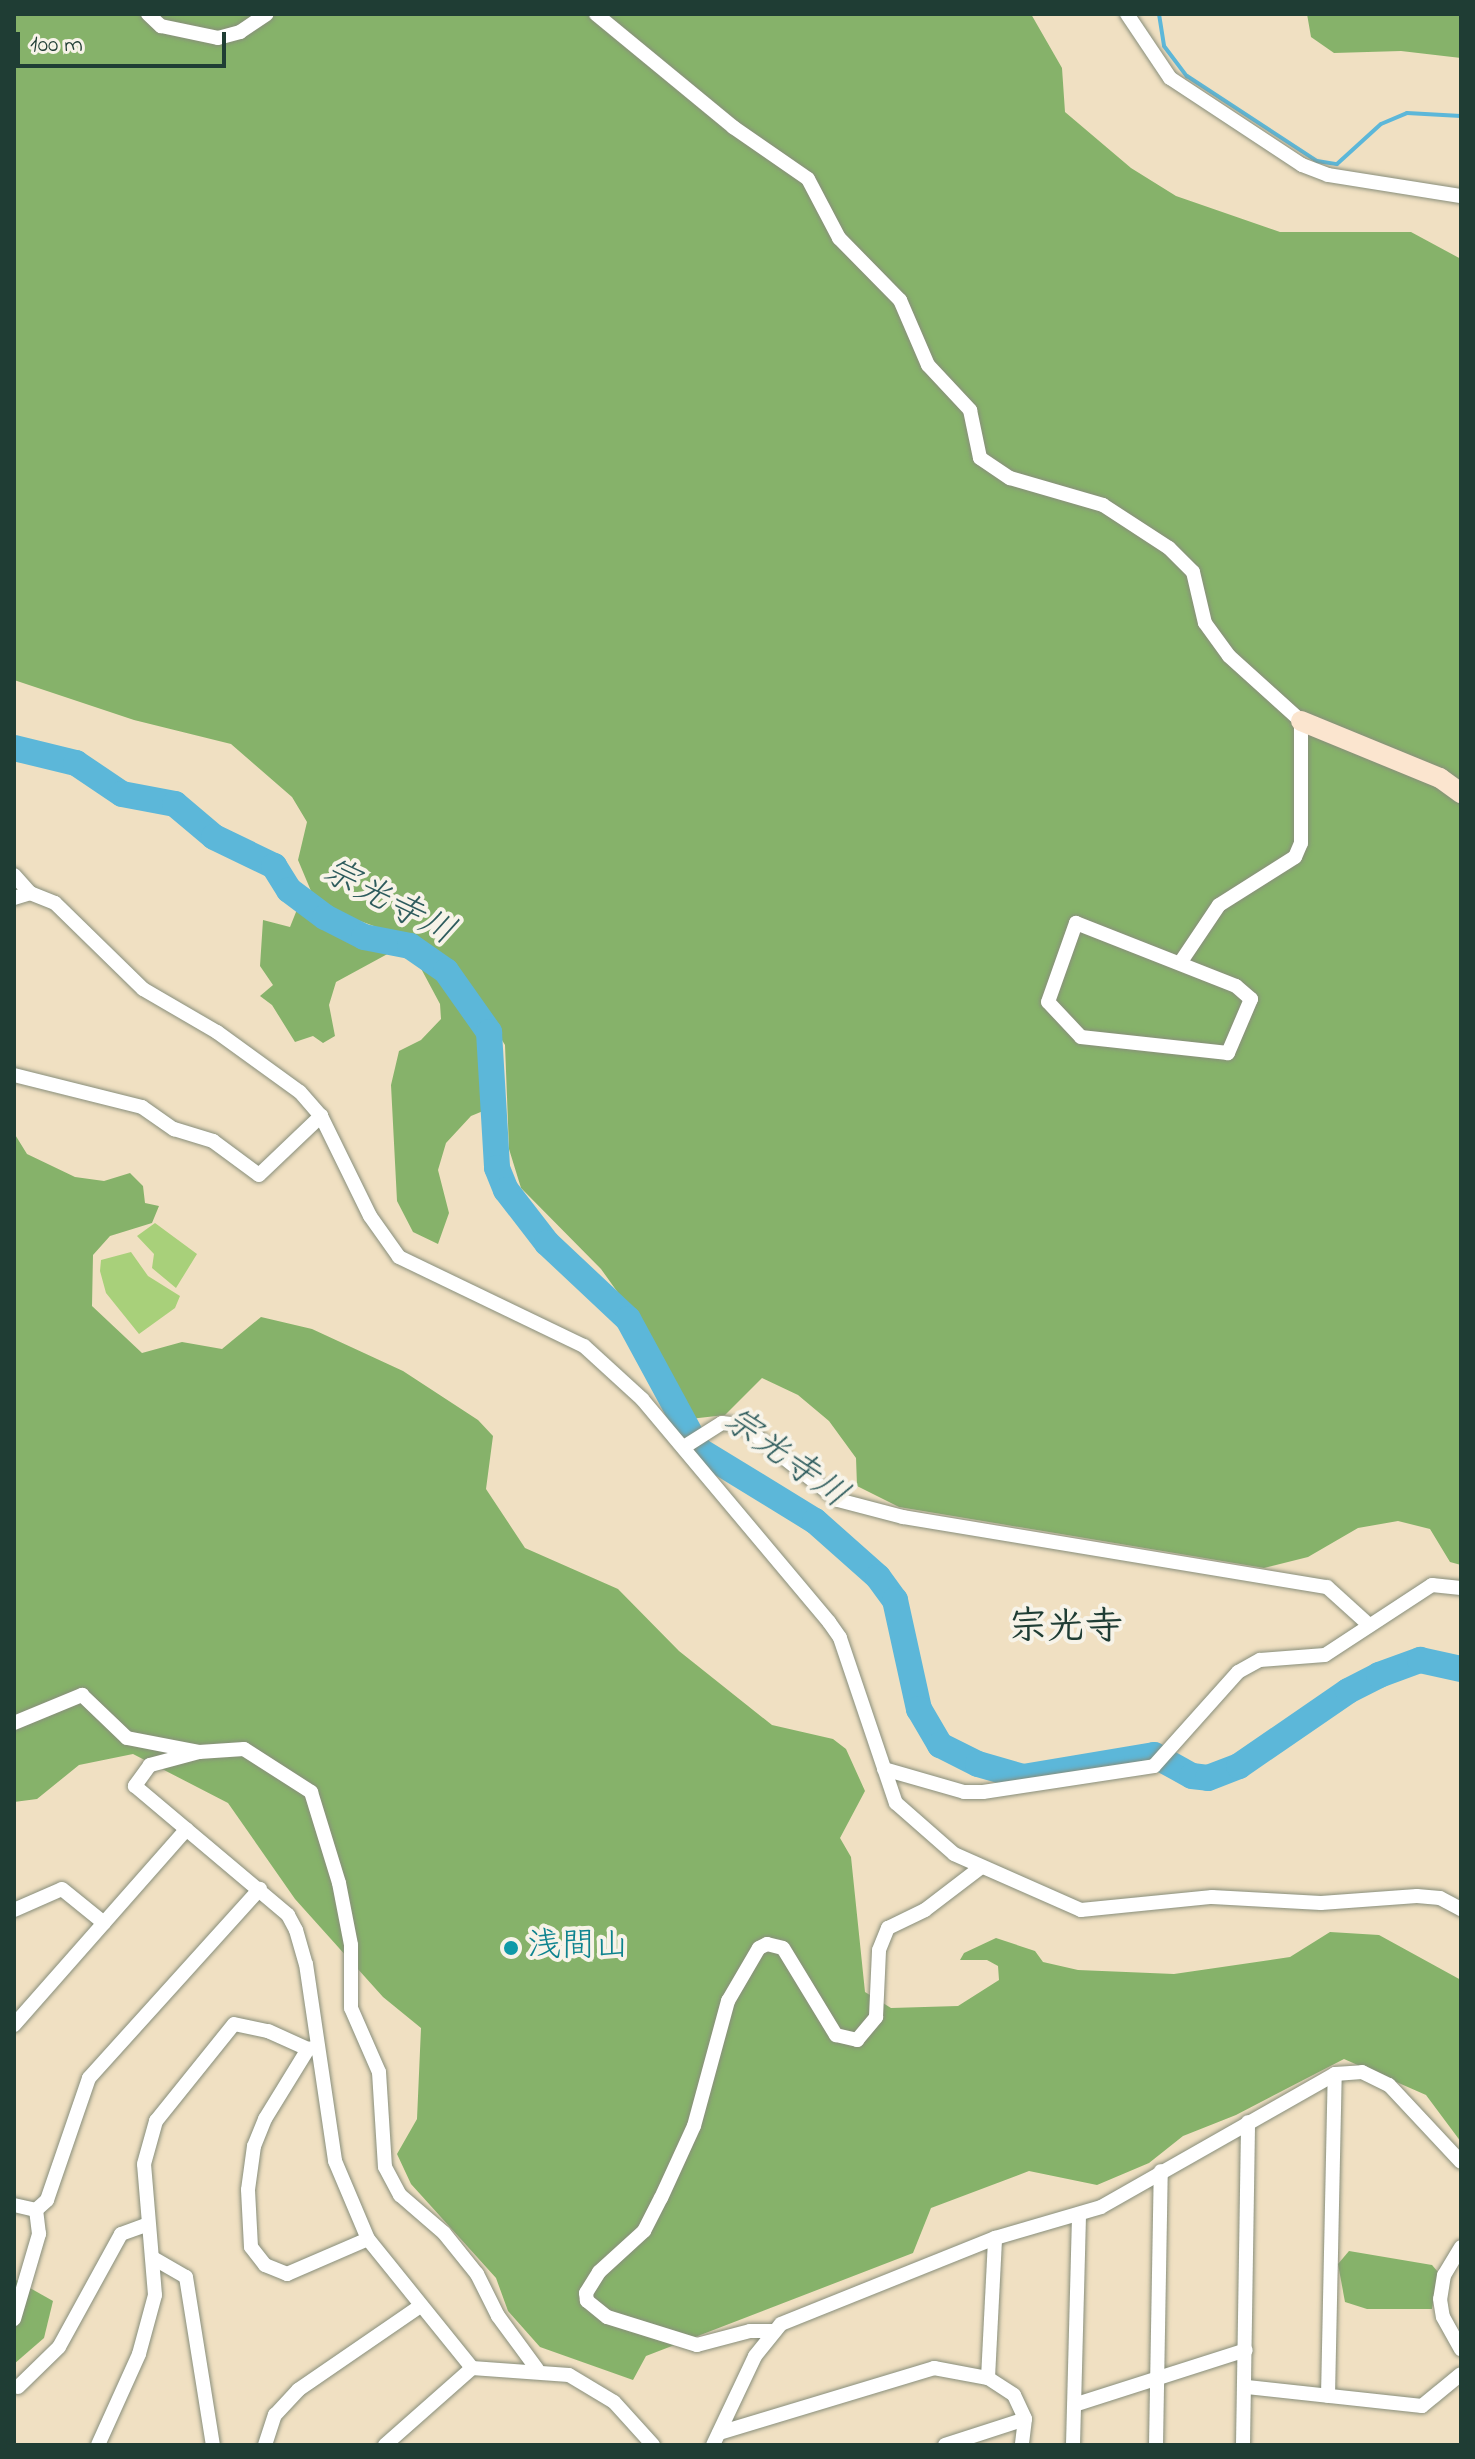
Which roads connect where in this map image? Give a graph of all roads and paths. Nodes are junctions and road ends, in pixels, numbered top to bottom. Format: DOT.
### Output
graph roads {
  1 [pos="148,14"];
  2 [pos="267,14"];
  3 [pos="596,14"];
  4 [pos="1127,14"];
  5 [pos="1461,196"];
  6 [pos="1301,721"];
  7 [pos="1461,793"];
  8 [pos="14,875"];
  9 [pos="30,893"];
  10 [pos="14,898"];
  11 [pos="1180,963"];
  12 [pos="14,1075"];
  13 [pos="321,1116"];
  14 [pos="692,1442"];
  15 [pos="1461,1588"];
  16 [pos="1369,1625"];
  17 [pos="14,1723"];
  18 [pos="199,1752"];
  19 [pos="884,1769"];
  20 [pos="187,1829"];
  21 [pos="980,1868"];
  22 [pos="260,1889"];
  23 [pos="1461,1909"];
  24 [pos="14,1910"];
  25 [pos="104,1923"];
  26 [pos="14,2025"];
  27 [pos="312,2048"];
  28 [pos="1335,2074"];
  29 [pos="1248,2122"];
  30 [pos="1461,2162"];
  31 [pos="1161,2171"];
  32 [pos="14,2205"];
  33 [pos="36,2210"];
  34 [pos="1079,2214"];
  35 [pos="148,2224"];
  36 [pos="995,2238"];
  37 [pos="368,2239"];
  38 [pos="1461,2247"];
  39 [pos="153,2258"];
  40 [pos="420,2306"];
  41 [pos="14,2319"];
  42 [pos="772,2331"];
  43 [pos="1461,2349"];
  44 [pos="1246,2350"];
  45 [pos="472,2368"];
  46 [pos="537,2369"];
  47 [pos="1461,2374"];
  48 [pos="988,2378"];
  49 [pos="1159,2379"];
  50 [pos="18,2387"];
  51 [pos="1247,2387"];
  52 [pos="1328,2396"];
  53 [pos="1077,2404"];
  54 [pos="1025,2419"];
  55 [pos="716,2439"];
  56 [pos="98,2445"];
  57 [pos="213,2445"];
  58 [pos="265,2445"];
  59 [pos="385,2445"];
  60 [pos="653,2445"];
  61 [pos="945,2445"];
  62 [pos="1022,2445"];
  63 [pos="1073,2445"];
  64 [pos="1156,2445"];
  65 [pos="1243,2445"];
  1 -- 2 [label="street"];
  3 -- 6 [label="street"];
  4 -- 5 [label="street"];
  6 -- 7 [label="street"];
  6 -- 11 [label="street"];
  8 -- 9 [label="street"];
  9 -- 10 [label="street"];
  9 -- 13 [label="street"];
  11 -- 11 [label="street"];
  12 -- 13 [label="street"];
  13 -- 14 [label="street"];
  14 -- 16 [label="street"];
  14 -- 19 [label="street"];
  15 -- 16 [label="street"];
  16 -- 19 [label="street"];
  17 -- 18 [label="street"];
  18 -- 20 [label="street"];
  18 -- 46 [label="street"];
  19 -- 21 [label="street"];
  20 -- 22 [label="street"];
  20 -- 25 [label="street"];
  21 -- 23 [label="street"];
  21 -- 42 [label="street"];
  22 -- 27 [label="street"];
  22 -- 33 [label="street"];
  24 -- 25 [label="street"];
  25 -- 26 [label="street"];
  27 -- 35 [label="street"];
  27 -- 37 [label="street"];
  27 -- 37 [label="street"];
  28 -- 29 [label="street"];
  28 -- 30 [label="street"];
  28 -- 52 [label="street"];
  29 -- 31 [label="street"];
  29 -- 44 [label="street"];
  31 -- 34 [label="street"];
  31 -- 49 [label="street"];
  32 -- 33 [label="street"];
  33 -- 41 [label="street"];
  34 -- 36 [label="street"];
  34 -- 53 [label="street"];
  35 -- 39 [label="street"];
  35 -- 50 [label="street"];
  36 -- 42 [label="street"];
  36 -- 48 [label="street"];
  37 -- 40 [label="street"];
  38 -- 43 [label="street"];
  39 -- 56 [label="street"];
  39 -- 57 [label="street"];
  40 -- 45 [label="street"];
  40 -- 58 [label="street"];
  42 -- 55 [label="street"];
  44 -- 49 [label="street"];
  44 -- 51 [label="street"];
  45 -- 46 [label="street"];
  45 -- 59 [label="street"];
  46 -- 60 [label="street"];
  47 -- 52 [label="street"];
  48 -- 54 [label="street"];
  48 -- 55 [label="street"];
  49 -- 53 [label="street"];
  49 -- 64 [label="street"];
  51 -- 52 [label="street"];
  51 -- 65 [label="street"];
  53 -- 63 [label="street"];
  54 -- 61 [label="street"];
  54 -- 62 [label="street"];
}
